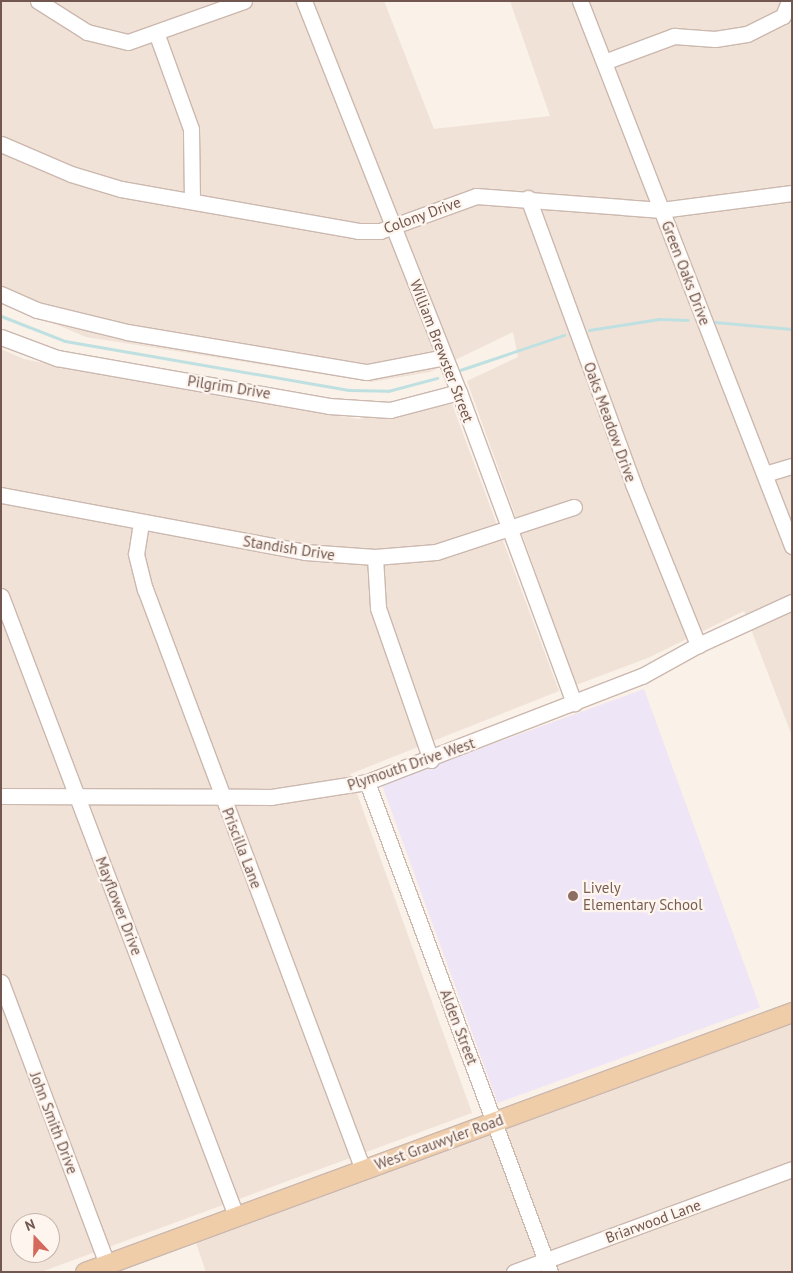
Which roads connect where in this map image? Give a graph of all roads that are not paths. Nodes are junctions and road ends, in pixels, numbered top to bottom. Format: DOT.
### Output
graph roads {
  1 [pos="38,1"];
  2 [pos="244,1"];
  3 [pos="304,1"];
  4 [pos="580,1"];
  5 [pos="789,1"];
  6 [pos="157,35"];
  7 [pos="604,62"];
  8 [pos="1,144"];
  9 [pos="792,193"];
  10 [pos="528,198"];
  11 [pos="192,201"];
  12 [pos="662,210"];
  13 [pos="394,226"];
  14 [pos="1,294"];
  15 [pos="1,337"];
  16 [pos="445,357"];
  17 [pos="459,392"];
  18 [pos="792,466"];
  19 [pos="764,474"];
  20 [pos="1,495"];
  21 [pos="574,507"];
  22 [pos="140,523"];
  23 [pos="511,531"];
  24 [pos="792,546"];
  25 [pos="375,557"];
  26 [pos="1,596"];
  27 [pos="792,602"];
  28 [pos="698,645"];
  29 [pos="574,703"];
  30 [pos="432,760"];
  31 [pos="367,782"];
  32 [pos="77,795"];
  33 [pos="1,796"];
  34 [pos="223,797"];
  35 [pos="1,982"];
  36 [pos="792,1012"];
  37 [pos="494,1121"];
  38 [pos="363,1170"];
  39 [pos="792,1170"];
  40 [pos="236,1216"];
  41 [pos="107,1264"];
  42 [pos="548,1266"];
  43 [pos="85,1272"];
  44 [pos="514,1272"];
  1 -- 6 [label="street"];
  2 -- 6 [label="street"];
  3 -- 13 [label="street, William Brewster Street"];
  4 -- 7 [label="street, Green Oaks Drive"];
  5 -- 7 [label="street"];
  6 -- 11 [label="street"];
  7 -- 12 [label="street, Green Oaks Drive"];
  8 -- 11 [label="street, Colony Drive"];
  9 -- 12 [label="street, Colony Drive"];
  10 -- 12 [label="street, Colony Drive"];
  10 -- 13 [label="street, Colony Drive"];
  10 -- 28 [label="street, Oaks Meadow Drive"];
  11 -- 13 [label="street, Colony Drive"];
  12 -- 19 [label="street, Green Oaks Drive"];
  13 -- 16 [label="street, William Brewster Street"];
  14 -- 16 [label="street"];
  15 -- 17 [label="street, Pilgrim Drive"];
  16 -- 17 [label="street, William Brewster Street"];
  17 -- 23 [label="street, William Brewster Street"];
  18 -- 19 [label="street"];
  19 -- 24 [label="street, Green Oaks Drive"];
  20 -- 22 [label="street, Standish Drive"];
  21 -- 23 [label="street, Standish Drive"];
  22 -- 25 [label="street, Standish Drive"];
  22 -- 34 [label="street, Priscilla Lane"];
  23 -- 25 [label="street, Standish Drive"];
  23 -- 29 [label="street, William Brewster Street"];
  25 -- 30 [label="street"];
  26 -- 32 [label="street, Mayflower Drive"];
  27 -- 28 [label="street, Plymouth Drive West"];
  28 -- 29 [label="street, Plymouth Drive West"];
  29 -- 30 [label="street, Plymouth Drive West"];
  30 -- 31 [label="street, Plymouth Drive West"];
  31 -- 34 [label="street, Plymouth Drive West"];
  31 -- 37 [label="street, Alden Street"];
  32 -- 33 [label="street, Plymouth Drive West"];
  32 -- 34 [label="street, Plymouth Drive West"];
  32 -- 40 [label="street, Mayflower Drive"];
  34 -- 38 [label="street, Priscilla Lane"];
  35 -- 41 [label="street, John Smith Drive"];
  36 -- 37 [label="main road, West Grauwyler Road"];
  37 -- 38 [label="main road, West Grauwyler Road"];
  37 -- 42 [label="street, Alden Street"];
  38 -- 40 [label="main road, West Grauwyler Road"];
  39 -- 42 [label="street, Briarwood Lane"];
  40 -- 41 [label="main road, West Grauwyler Road"];
  41 -- 43 [label="main road, West Grauwyler Road"];
  42 -- 44 [label="street, Briarwood Lane"];
}
